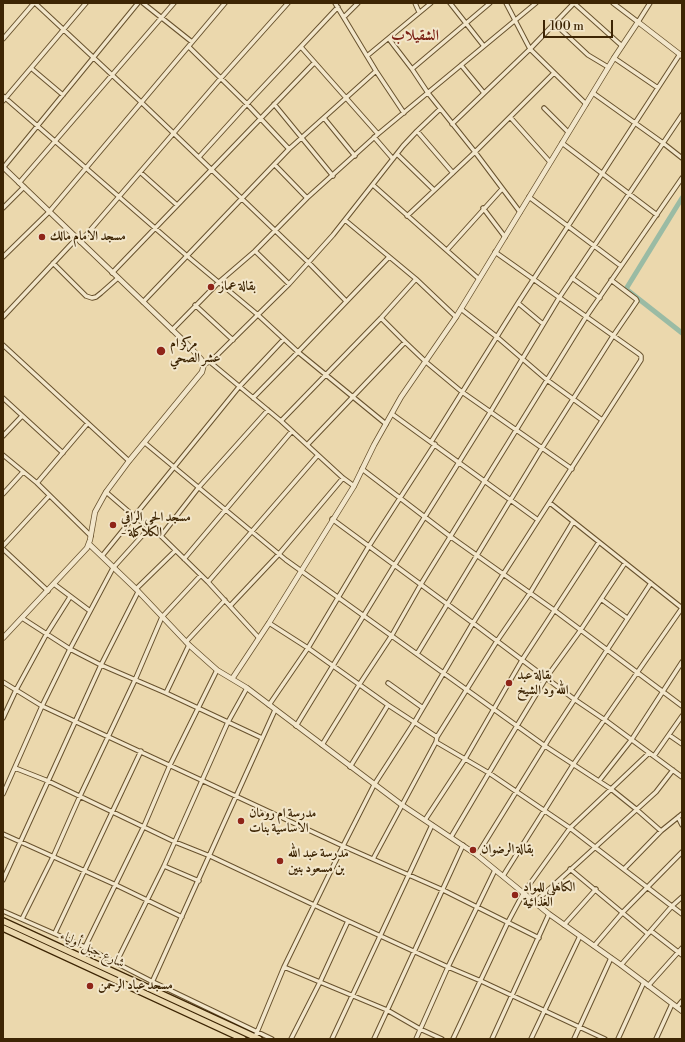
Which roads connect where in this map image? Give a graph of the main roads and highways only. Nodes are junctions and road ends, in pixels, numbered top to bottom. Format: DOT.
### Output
graph roads {
  1 [pos="3,921"];
  2 [pos="3,928"];
  3 [pos="257,1036"];
  4 [pos="243,1039"];
  1 -- 3 [label="main road, شارع جبل أولياء"];
  2 -- 4 [label="main road, شارع جبل أولياء"];
}
